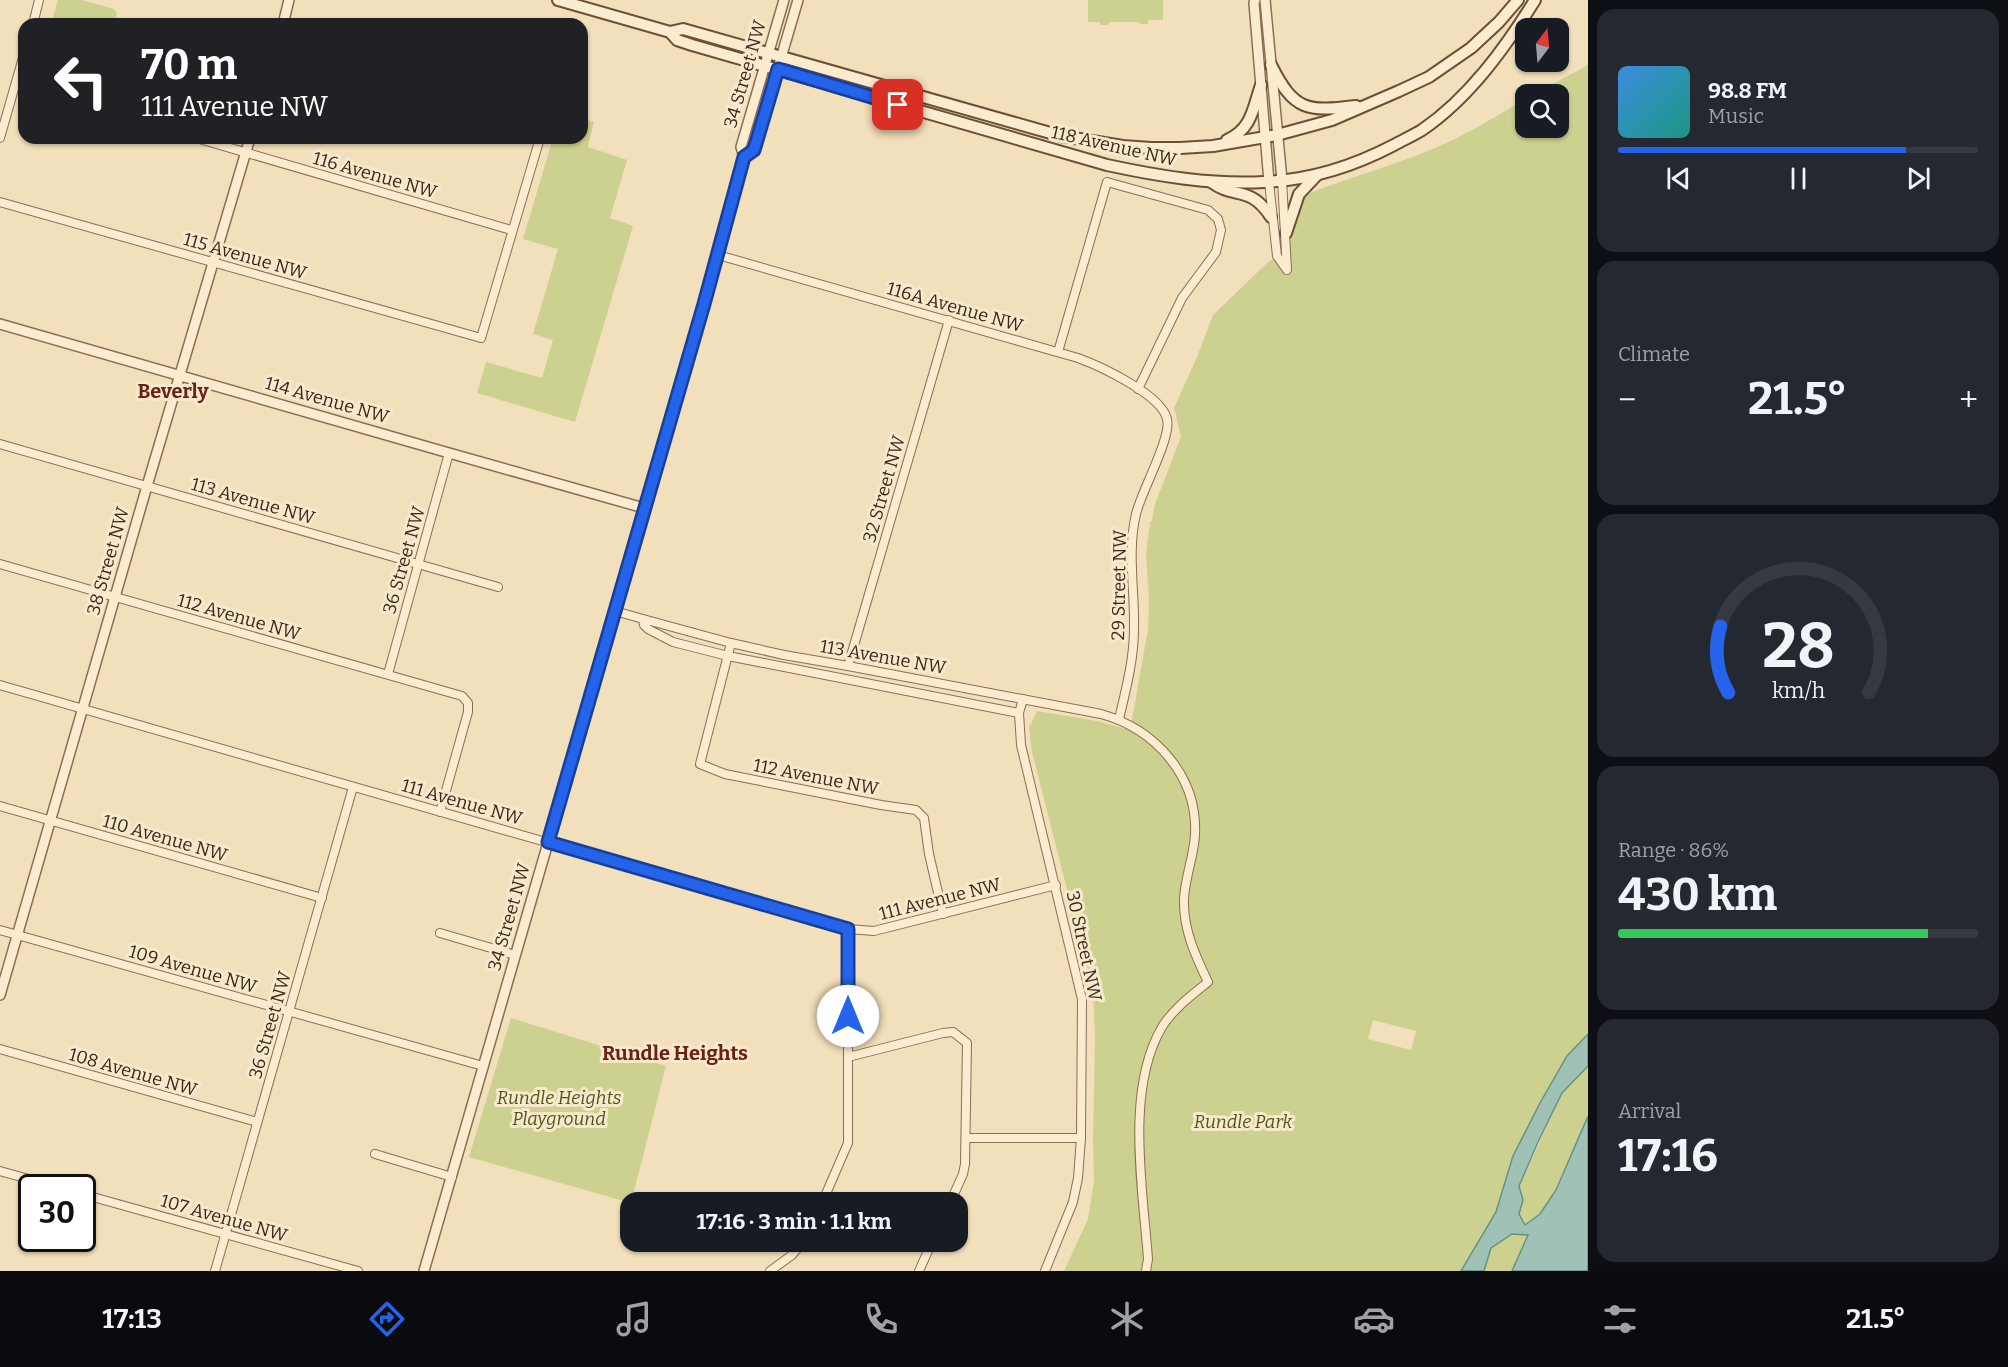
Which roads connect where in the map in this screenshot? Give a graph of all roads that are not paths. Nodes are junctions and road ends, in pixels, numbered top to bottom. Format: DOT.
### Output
graph roads {
  1 [pos="39,0"];
  2 [pos="289,0"];
  3 [pos="558,0"];
  4 [pos="784,0"];
  5 [pos="798,0"];
  6 [pos="1255,0"];
  7 [pos="1265,0"];
  8 [pos="1518,0"];
  9 [pos="1535,0"];
  10 [pos="34,18"];
  11 [pos="284,18"];
  12 [pos="670,32"];
  13 [pos="769,52"];
  14 [pos="782,56"];
  15 [pos="1271,65"];
  16 [pos="764,66"];
  17 [pos="778,69"];
  18 [pos="18,75"];
  19 [pos="1261,85"];
  20 [pos="15,86"];
  21 [pos="18,87"];
  22 [pos="1368,104"];
  23 [pos="1277,135"];
  24 [pos="0,138"];
  25 [pos="1265,138"];
  26 [pos="216,144"];
  27 [pos="248,144"];
  28 [pos="538,144"];
  29 [pos="1214,146"];
  30 [pos="246,153"];
  31 [pos="744,157"];
  32 [pos="1317,175"];
  33 [pos="1208,180"];
  34 [pos="1282,180"];
  35 [pos="1269,182"];
  36 [pos="0,202"];
  37 [pos="1271,217"];
  38 [pos="512,230"];
  39 [pos="1286,233"];
  40 [pos="718,255"];
  41 [pos="213,262"];
  42 [pos="949,320"];
  43 [pos="0,324"];
  44 [pos="1058,352"];
  45 [pos="180,374"];
  46 [pos="1138,389"];
  47 [pos="1168,419"];
  48 [pos="0,444"];
  49 [pos="449,453"];
  50 [pos="147,486"];
  51 [pos="644,508"];
  52 [pos="418,563"];
  53 [pos="0,564"];
  54 [pos="498,587"];
  55 [pos="114,597"];
  56 [pos="615,611"];
  57 [pos="643,619"];
  58 [pos="731,643"];
  59 [pos="728,656"];
  60 [pos="848,666"];
  61 [pos="387,674"];
  62 [pos="0,685"];
  63 [pos="1023,699"];
  64 [pos="82,709"];
  65 [pos="1019,713"];
  66 [pos="1119,719"];
  67 [pos="353,787"];
  68 [pos="0,806"];
  69 [pos="440,812"];
  70 [pos="50,820"];
  71 [pos="548,842"];
  72 [pos="1056,885"];
  73 [pos="321,898"];
  74 [pos="943,914"];
  75 [pos="848,929"];
  76 [pos="0,930"];
  77 [pos="440,933"];
  78 [pos="17,935"];
  79 [pos="515,955"];
  80 [pos="0,995"];
  81 [pos="289,1011"];
  82 [pos="0,1049"];
  83 [pos="849,1057"];
  84 [pos="483,1066"];
  85 [pos="257,1122"];
  86 [pos="966,1138"];
  87 [pos="1081,1138"];
  88 [pos="375,1154"];
  89 [pos="0,1171"];
  90 [pos="18,1176"];
  91 [pos="452,1177"];
  92 [pos="827,1192"];
  93 [pos="955,1192"];
  94 [pos="96,1198"];
  95 [pos="225,1234"];
  96 [pos="795,1252"];
  97 [pos="928,1252"];
  98 [pos="215,1271"];
  99 [pos="358,1271"];
  100 [pos="424,1271"];
  101 [pos="770,1271"];
  102 [pos="919,1271"];
  103 [pos="1046,1271"];
  104 [pos="1146,1271"];
  1 -- 10 [label="street"];
  2 -- 11 [label="street"];
  3 -- 12 [label="main road, 118 Avenue NW"];
  4 -- 13 [label="street, 34 Street NW"];
  5 -- 14 [label="street, 34 Street NW"];
  6 -- 19 [label="street"];
  7 -- 15 [label="street"];
  8 -- 22 [label="main road, 118 Avenue NW"];
  9 -- 32 [label="main road, 118 Avenue NW"];
  12 -- 13 [label="main road, 118 Avenue NW"];
  12 -- 16 [label="main road, 118 Avenue NW"];
  13 -- 14 [label="main road, 118 Avenue NW"];
  13 -- 16 [label="street, 34 Street NW"];
  14 -- 17 [label="street, 34 Street NW"];
  14 -- 29 [label="main road, 118 Avenue NW"];
  15 -- 22 [label="main road"];
  15 -- 23 [label="street"];
  16 -- 17 [label="main road, 118 Avenue NW"];
  16 -- 31 [label="street, 34 Street NW"];
  17 -- 31 [label="street, 34 Street NW"];
  17 -- 33 [label="main road, 118 Avenue NW"];
  18 -- 20 [label="street"];
  19 -- 25 [label="street"];
  19 -- 29 [label="main road"];
  20 -- 21 [label="street"];
  20 -- 24 [label="street"];
  22 -- 23 [label="main road, 118 Avenue NW"];
  23 -- 25 [label="main road, 118 Avenue NW"];
  23 -- 34 [label="street"];
  25 -- 29 [label="main road, 118 Avenue NW"];
  25 -- 35 [label="street"];
  26 -- 30 [label="street, 116 Avenue NW"];
  27 -- 30 [label="street, 38 Street NW"];
  28 -- 38 [label="street"];
  30 -- 38 [label="street, 116 Avenue NW"];
  30 -- 41 [label="street, 38 Street NW"];
  31 -- 40 [label="street, 34 Street NW"];
  32 -- 34 [label="main road, 118 Avenue NW"];
  32 -- 39 [label="main road"];
  33 -- 35 [label="main road, 118 Avenue NW"];
  33 -- 37 [label="main road"];
  34 -- 35 [label="main road, 118 Avenue NW"];
  34 -- 39 [label="street"];
  35 -- 37 [label="street"];
  36 -- 41 [label="street, 115 Avenue NW"];
  37 -- 39 [label="street"];
  38 -- 41 [label="street, 115 Avenue NW"];
  40 -- 42 [label="street, 116A Avenue NW"];
  40 -- 51 [label="street, 34 Street NW"];
  41 -- 45 [label="street, 38 Street NW"];
  42 -- 44 [label="street, 116A Avenue NW"];
  42 -- 60 [label="street, 32 Street NW"];
  43 -- 45 [label="street, 114 Avenue NW"];
  44 -- 46 [label="street, 116A Avenue NW"];
  44 -- 46 [label="street"];
  45 -- 49 [label="street, 114 Avenue NW"];
  45 -- 50 [label="street, 38 Street NW"];
  46 -- 47 [label="street, 116A Avenue NW"];
  47 -- 66 [label="street, 29 Street NW"];
  48 -- 50 [label="street, 113 Avenue NW"];
  49 -- 51 [label="street, 114 Avenue NW"];
  49 -- 52 [label="street, 36 Street NW"];
  50 -- 52 [label="street, 113 Avenue NW"];
  50 -- 55 [label="street, 38 Street NW"];
  51 -- 56 [label="street, 34 Street NW"];
  52 -- 54 [label="street, 113 Avenue NW"];
  52 -- 61 [label="street, 36 Street NW"];
  53 -- 55 [label="street, 112 Avenue NW"];
  55 -- 61 [label="street, 112 Avenue NW"];
  55 -- 64 [label="street, 38 Street NW"];
  56 -- 57 [label="street, 113 Avenue NW"];
  56 -- 71 [label="street, 34 Street NW"];
  57 -- 58 [label="street, 113 Avenue NW"];
  57 -- 59 [label="street, 113 Avenue NW"];
  58 -- 59 [label="street"];
  58 -- 60 [label="street, 113 Avenue NW"];
  59 -- 65 [label="street, 113 Avenue NW"];
  59 -- 74 [label="street, 112 Avenue NW"];
  60 -- 63 [label="street, 113 Avenue NW"];
  61 -- 69 [label="street, 112 Avenue NW"];
  62 -- 64 [label="street, 111 Avenue NW"];
  63 -- 65 [label="street, 30 Street NW"];
  63 -- 66 [label="street, 113 Avenue NW"];
  64 -- 67 [label="street, 111 Avenue NW"];
  64 -- 70 [label="street, 38 Street NW"];
  65 -- 72 [label="street, 30 Street NW"];
  66 -- 104 [label="street, 113 Avenue NW"];
  67 -- 69 [label="street, 111 Avenue NW"];
  67 -- 73 [label="street, 36 Street NW"];
  68 -- 70 [label="street, 110 Avenue NW"];
  69 -- 71 [label="street, 111 Avenue NW"];
  70 -- 73 [label="street, 110 Avenue NW"];
  70 -- 78 [label="street, 38 Street NW"];
  71 -- 75 [label="street, 111 Avenue NW"];
  71 -- 79 [label="street, 34 Street NW"];
  72 -- 74 [label="street, 111 Avenue NW"];
  72 -- 87 [label="street, 30 Street NW"];
  73 -- 81 [label="street, 36 Street NW"];
  74 -- 75 [label="street, 111 Avenue NW"];
  75 -- 83 [label="street"];
  76 -- 78 [label="street, 109 Avenue NW"];
  77 -- 79 [label="street"];
  78 -- 80 [label="street, 38 Street NW"];
  78 -- 81 [label="street, 109 Avenue NW"];
  79 -- 84 [label="street, 34 Street NW"];
  81 -- 84 [label="street, 109 Avenue NW"];
  81 -- 85 [label="street, 36 Street NW"];
  82 -- 85 [label="street, 108 Avenue NW"];
  83 -- 86 [label="street"];
  83 -- 92 [label="street"];
  84 -- 91 [label="street, 34 Street NW"];
  85 -- 95 [label="street, 36 Street NW"];
  86 -- 87 [label="street"];
  86 -- 93 [label="street"];
  87 -- 103 [label="street, 30 Street NW"];
  88 -- 91 [label="street"];
  89 -- 90 [label="street"];
  91 -- 100 [label="street, 34 Street NW"];
  94 -- 95 [label="street, 107 Avenue NW"];
  95 -- 98 [label="street, 36 Street NW"];
  95 -- 99 [label="street, 107 Avenue NW"];
  96 -- 101 [label="street"];
  97 -- 102 [label="street"];
}
